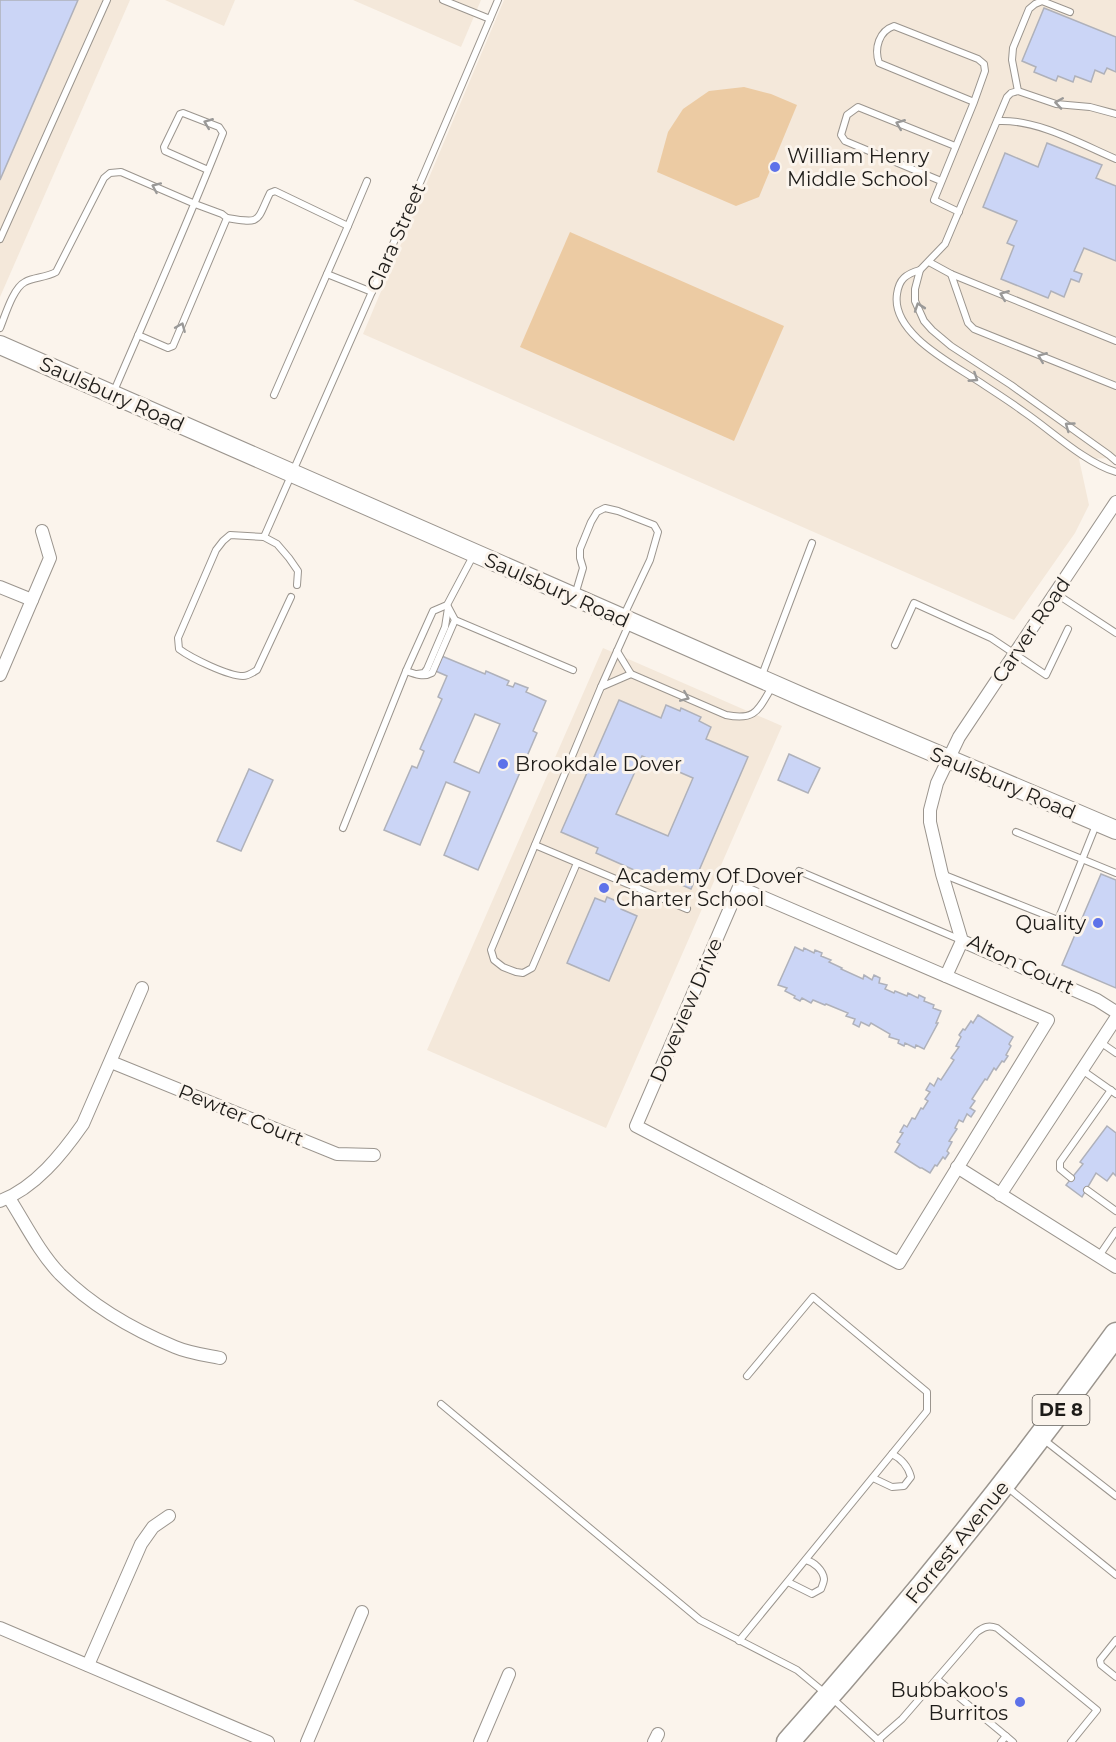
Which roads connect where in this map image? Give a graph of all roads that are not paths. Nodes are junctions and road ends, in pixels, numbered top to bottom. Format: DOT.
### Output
graph roads {
  1 [pos="107,0"];
  2 [pos="443,0"];
  3 [pos="498,0"];
  4 [pos="1070,12"];
  5 [pos="490,19"];
  6 [pos="1018,91"];
  7 [pos="974,102"];
  8 [pos="1116,114"];
  9 [pos="998,121"];
  10 [pos="955,146"];
  11 [pos="1116,159"];
  12 [pos="208,170"];
  13 [pos="941,181"];
  14 [pos="367,182"];
  15 [pos="195,204"];
  16 [pos="959,212"];
  17 [pos="226,218"];
  18 [pos="348,226"];
  19 [pos="0,239"];
  20 [pos="929,262"];
  21 [pos="920,270"];
  22 [pos="951,273"];
  23 [pos="327,274"];
  24 [pos="372,292"];
  25 [pos="0,328"];
  26 [pos="138,335"];
  27 [pos="1116,341"];
  28 [pos="0,345"];
  29 [pos="1116,386"];
  30 [pos="113,395"];
  31 [pos="274,395"];
  32 [pos="1116,461"];
  33 [pos="1116,472"];
  34 [pos="292,473"];
  35 [pos="1116,502"];
  36 [pos="42,531"];
  37 [pos="264,537"];
  38 [pos="812,543"];
  39 [pos="474,553"];
  40 [pos="297,585"];
  41 [pos="0,587"];
  42 [pos="1055,593"];
  43 [pos="291,597"];
  44 [pos="574,597"];
  45 [pos="32,600"];
  46 [pos="447,606"];
  47 [pos="455,620"];
  48 [pos="626,620"];
  49 [pos="1068,629"];
  50 [pos="1116,633"];
  51 [pos="895,645"];
  52 [pos="617,651"];
  53 [pos="1015,654"];
  54 [pos="573,670"];
  55 [pos="410,672"];
  56 [pos="631,674"];
  57 [pos="0,675"];
  58 [pos="767,682"];
  59 [pos="601,687"];
  60 [pos="948,759"];
  61 [pos="1097,822"];
  62 [pos="343,828"];
  63 [pos="1116,830"];
  64 [pos="1016,832"];
  65 [pos="535,845"];
  66 [pos="1082,859"];
  67 [pos="577,863"];
  68 [pos="799,871"];
  69 [pos="1116,873"];
  70 [pos="942,874"];
  71 [pos="687,909"];
  72 [pos="962,941"];
  73 [pos="946,976"];
  74 [pos="142,988"];
  75 [pos="1116,1012"];
  76 [pos="1116,1018"];
  77 [pos="1100,1042"];
  78 [pos="1116,1053"];
  79 [pos="111,1062"];
  80 [pos="1082,1070"];
  81 [pos="1113,1092"];
  82 [pos="374,1155"];
  83 [pos="957,1167"];
  84 [pos="1071,1178"];
  85 [pos="1087,1190"];
  86 [pos="1000,1195"];
  87 [pos="5,1199"];
  88 [pos="1116,1210"];
  89 [pos="1116,1232"];
  90 [pos="1099,1256"];
  91 [pos="1116,1267"];
  92 [pos="1111,1345"];
  93 [pos="220,1358"];
  94 [pos="747,1376"];
  95 [pos="441,1404"];
  96 [pos="1040,1437"];
  97 [pos="892,1454"];
  98 [pos="873,1478"];
  99 [pos="1004,1484"];
  100 [pos="1116,1496"];
  101 [pos="169,1516"];
  102 [pos="806,1560"];
  103 [pos="1116,1575"];
  104 [pos="788,1582"];
  105 [pos="362,1612"];
  106 [pos="0,1628"];
  107 [pos="1116,1640"];
  108 [pos="739,1641"];
  109 [pos="88,1665"];
  110 [pos="509,1674"];
  111 [pos="1116,1677"];
  112 [pos="937,1679"];
  113 [pos="829,1696"];
  114 [pos="1004,1739"];
  115 [pos="879,1741"];
  116 [pos="268,1742"];
  117 [pos="307,1742"];
  118 [pos="480,1742"];
  119 [pos="788,1742"];
  120 [pos="1013,1742"];
  121 [pos="1071,1742"];
  1 -- 19 [label="lane"];
  2 -- 5 [label="lane"];
  3 -- 5 [label="lane, Clara Street"];
  4 -- 6 [label="lane"];
  5 -- 24 [label="lane, Clara Street"];
  8 -- 6 [label="lane, one-way"];
  6 -- 9 [label="lane"];
  7 -- 7 [label="lane"];
  7 -- 10 [label="lane"];
  9 -- 11 [label="lane"];
  9 -- 16 [label="lane"];
  10 -- 13 [label="lane"];
  10 -- 13 [label="lane, one-way"];
  12 -- 12 [label="lane, one-way"];
  12 -- 15 [label="lane"];
  13 -- 16 [label="lane"];
  14 -- 18 [label="lane"];
  15 -- 17 [label="lane"];
  15 -- 25 [label="lane, one-way"];
  15 -- 26 [label="lane"];
  16 -- 20 [label="lane"];
  17 -- 18 [label="lane"];
  26 -- 17 [label="lane, one-way"];
  18 -- 23 [label="lane"];
  20 -- 21 [label="lane"];
  20 -- 22 [label="lane"];
  32 -- 21 [label="lane, one-way"];
  21 -- 33 [label="lane, one-way"];
  27 -- 22 [label="lane, one-way"];
  29 -- 22 [label="lane, one-way"];
  23 -- 24 [label="lane"];
  23 -- 31 [label="lane"];
  24 -- 34 [label="lane, Clara Street"];
  26 -- 30 [label="lane"];
  28 -- 30 [label="main road, Saulsbury Road"];
  30 -- 34 [label="main road, Saulsbury Road"];
  34 -- 37 [label="lane, Clara Street"];
  34 -- 39 [label="main road, Saulsbury Road"];
  35 -- 42 [label="street, Carver Road"];
  36 -- 45 [label="street"];
  37 -- 40 [label="lane"];
  37 -- 43 [label="lane"];
  38 -- 58 [label="lane"];
  39 -- 44 [label="main road, Saulsbury Road"];
  39 -- 46 [label="lane"];
  41 -- 45 [label="street"];
  42 -- 50 [label="lane"];
  42 -- 53 [label="street, Carver Road"];
  44 -- 48 [label="main road, Saulsbury Road"];
  44 -- 48 [label="lane"];
  45 -- 57 [label="street"];
  46 -- 47 [label="lane"];
  46 -- 55 [label="lane"];
  46 -- 55 [label="lane"];
  47 -- 54 [label="lane"];
  47 -- 55 [label="lane"];
  48 -- 52 [label="lane"];
  48 -- 58 [label="main road, Saulsbury Road"];
  49 -- 53 [label="lane"];
  51 -- 53 [label="lane"];
  52 -- 56 [label="lane"];
  52 -- 59 [label="lane"];
  53 -- 60 [label="street, Carver Road"];
  55 -- 62 [label="lane"];
  56 -- 58 [label="lane, one-way"];
  56 -- 59 [label="lane"];
  58 -- 60 [label="main road, Saulsbury Road"];
  59 -- 65 [label="lane"];
  60 -- 61 [label="main road, Saulsbury Road"];
  60 -- 70 [label="street, Alton Court"];
  61 -- 63 [label="main road, Saulsbury Road"];
  61 -- 66 [label="lane"];
  64 -- 66 [label="lane"];
  65 -- 67 [label="lane"];
  65 -- 67 [label="lane"];
  66 -- 69 [label="lane"];
  66 -- 70 [label="lane"];
  67 -- 71 [label="lane"];
  68 -- 72 [label="lane"];
  70 -- 72 [label="street, Alton Court"];
  72 -- 73 [label="street"];
  72 -- 75 [label="street, Alton Court"];
  73 -- 83 [label="street, Doveview Drive"];
  73 -- 83 [label="street, Doveview Drive"];
  74 -- 79 [label="street"];
  76 -- 77 [label="street"];
  77 -- 78 [label="lane"];
  77 -- 80 [label="street"];
  79 -- 82 [label="street, Pewter Court"];
  79 -- 87 [label="street"];
  80 -- 81 [label="lane"];
  80 -- 86 [label="street"];
  81 -- 84 [label="lane"];
  83 -- 86 [label="street"];
  85 -- 88 [label="lane"];
  86 -- 90 [label="street"];
  87 -- 93 [label="street"];
  89 -- 90 [label="lane"];
  90 -- 91 [label="street"];
  92 -- 96 [label="highway, Forrest Avenue / DE 8"];
  94 -- 97 [label="lane"];
  95 -- 108 [label="lane"];
  96 -- 99 [label="highway, Forrest Avenue / DE 8"];
  96 -- 100 [label="lane"];
  97 -- 98 [label="lane"];
  97 -- 98 [label="lane"];
  98 -- 102 [label="lane"];
  99 -- 103 [label="lane"];
  99 -- 113 [label="highway, Forrest Avenue / DE 8"];
  101 -- 109 [label="street"];
  102 -- 104 [label="lane"];
  102 -- 104 [label="lane"];
  104 -- 108 [label="lane"];
  105 -- 117 [label="street"];
  106 -- 109 [label="street"];
  107 -- 111 [label="lane"];
  108 -- 113 [label="lane"];
  109 -- 116 [label="street"];
  110 -- 118 [label="street"];
  112 -- 114 [label="lane"];
  112 -- 115 [label="lane"];
  112 -- 121 [label="lane"];
  113 -- 115 [label="lane"];
  113 -- 119 [label="highway, Forrest Avenue / DE 8"];
  114 -- 120 [label="lane"];
}
